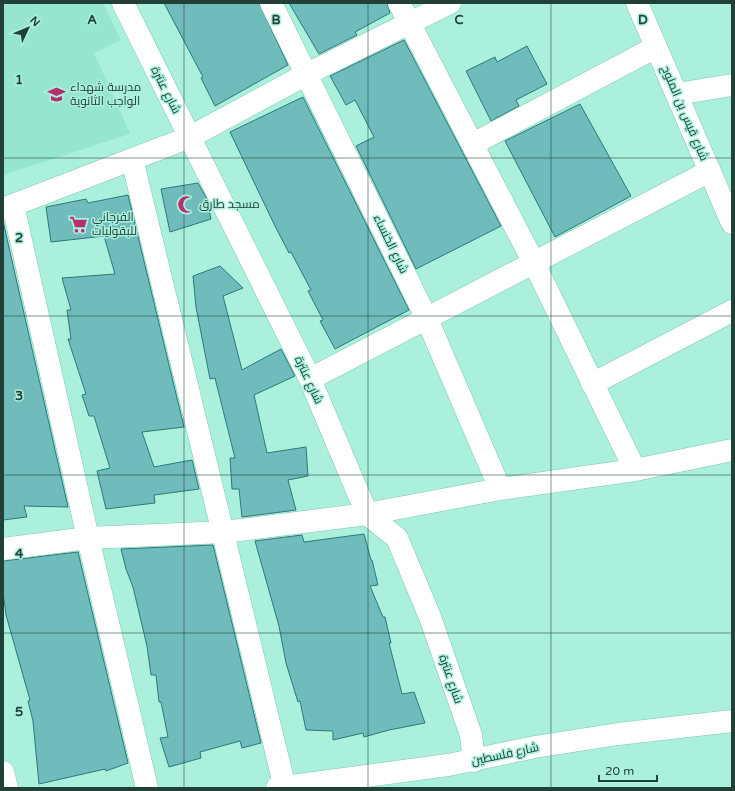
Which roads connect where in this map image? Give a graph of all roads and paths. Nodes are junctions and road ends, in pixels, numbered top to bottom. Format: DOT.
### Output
graph roads {
  1 [pos="123,3"];
  2 [pos="271,3"];
  3 [pos="399,3"];
  4 [pos="450,3"];
  5 [pos="637,3"];
  6 [pos="409,24"];
  7 [pos="656,48"];
  8 [pos="307,74"];
  9 [pos="732,85"];
  10 [pos="677,94"];
  11 [pos="190,137"];
  12 [pos="473,144"];
  13 [pos="132,159"];
  14 [pos="710,172"];
  15 [pos="8,207"];
  16 [pos="732,223"];
  17 [pos="534,263"];
  18 [pos="732,311"];
  19 [pos="427,318"];
  20 [pos="310,379"];
  21 [pos="592,384"];
  22 [pos="732,450"];
  23 [pos="635,470"];
  24 [pos="500,489"];
  25 [pos="368,514"];
  26 [pos="224,532"];
  27 [pos="88,538"];
  28 [pos="3,549"];
  29 [pos="732,721"];
  30 [pos="474,761"];
  31 [pos="3,772"];
  32 [pos="7,788"];
  33 [pos="147,788"];
  34 [pos="283,788"];
  1 -- 11 [label="street, شارع عنترة"];
  2 -- 8 [label="street, شارع الخنساء"];
  3 -- 6 [label="street"];
  4 -- 6 [label="street"];
  5 -- 7 [label="street, شارع قيس بن الملوح"];
  6 -- 8 [label="street"];
  6 -- 12 [label="street"];
  7 -- 10 [label="street, شارع قيس بن الملوح"];
  7 -- 12 [label="street"];
  8 -- 11 [label="street"];
  8 -- 19 [label="street, شارع الخنساء"];
  9 -- 10 [label="street"];
  10 -- 14 [label="street, شارع قيس بن الملوح"];
  11 -- 13 [label="street"];
  11 -- 20 [label="street, شارع عنترة"];
  12 -- 17 [label="street"];
  13 -- 15 [label="street"];
  13 -- 26 [label="street"];
  14 -- 16 [label="street, شارع قيس بن الملوح"];
  14 -- 17 [label="street"];
  15 -- 27 [label="street"];
  17 -- 19 [label="street"];
  17 -- 21 [label="street"];
  18 -- 21 [label="street"];
  19 -- 20 [label="street"];
  19 -- 24 [label="street, شارع الخنساء"];
  20 -- 25 [label="street, شارع عنترة"];
  21 -- 23 [label="street"];
  22 -- 23 [label="street"];
  23 -- 24 [label="street"];
  24 -- 25 [label="street"];
  25 -- 26 [label="street"];
  25 -- 30 [label="street, شارع عنترة"];
  26 -- 27 [label="street"];
  26 -- 34 [label="street"];
  27 -- 28 [label="street"];
  27 -- 33 [label="street"];
  29 -- 30 [label="street, شارع فلسطين"];
  30 -- 34 [label="street, شارع فلسطين"];
  31 -- 32 [label="street"];
}
